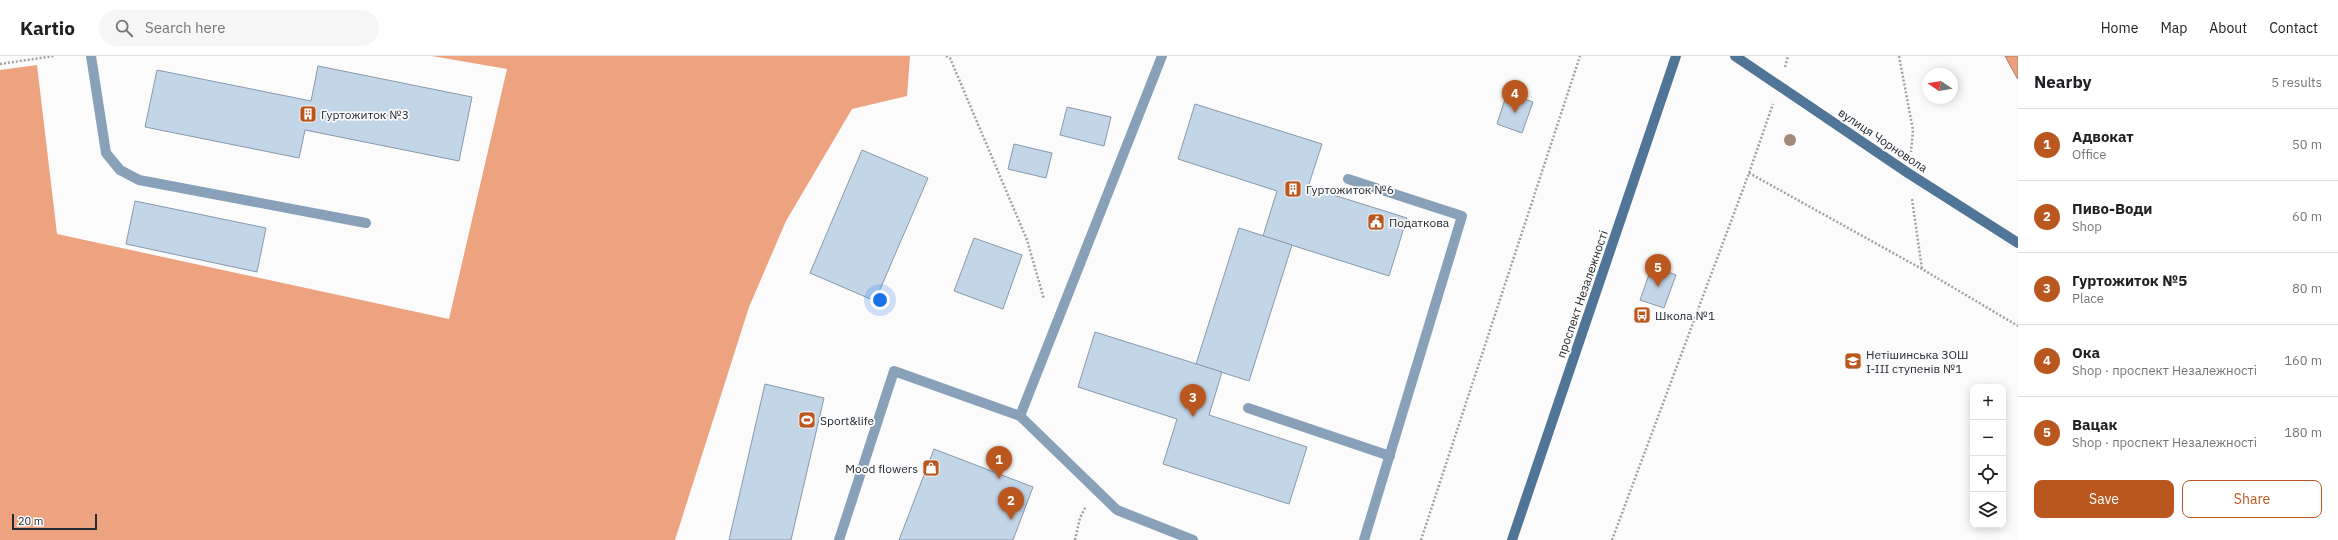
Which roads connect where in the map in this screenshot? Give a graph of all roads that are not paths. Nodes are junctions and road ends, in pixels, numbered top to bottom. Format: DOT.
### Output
graph roads {
  1 [pos="91,56"];
  2 [pos="1162,56"];
  3 [pos="1676,56"];
  4 [pos="1735,56"];
  5 [pos="1348,178"];
  6 [pos="366,223"];
  7 [pos="2018,243"];
  8 [pos="1248,408"];
  9 [pos="1020,416"];
  10 [pos="1390,456"];
  11 [pos="839,540"];
  12 [pos="1193,540"];
  13 [pos="1364,540"];
  14 [pos="1512,540"];
  1 -- 6 [label="lane"];
  2 -- 9 [label="lane"];
  3 -- 14 [label="main road, проспект Незалежності"];
  4 -- 7 [label="main road, вулиця Чорновола"];
  5 -- 10 [label="lane"];
  8 -- 10 [label="lane"];
  9 -- 11 [label="lane"];
  9 -- 12 [label="lane"];
  10 -- 13 [label="lane"];
}
